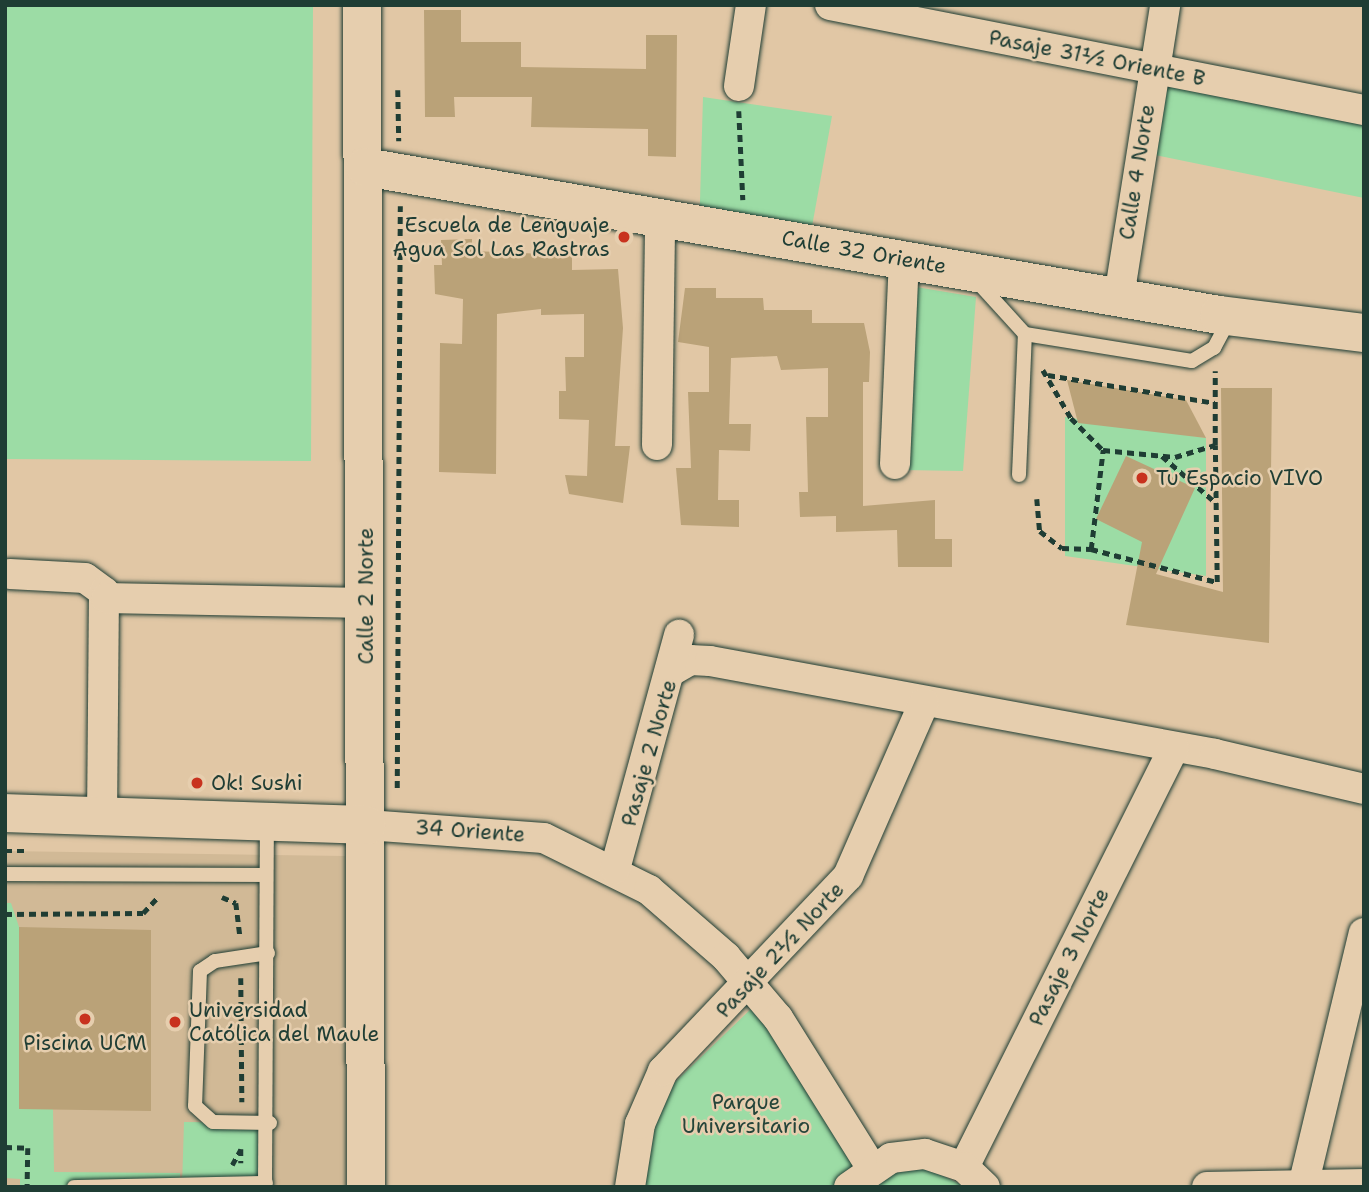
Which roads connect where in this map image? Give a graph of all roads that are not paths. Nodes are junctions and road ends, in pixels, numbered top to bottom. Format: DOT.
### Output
graph roads {
  1 [pos="362,5"];
  2 [pos="751,5"];
  3 [pos="830,5"];
  4 [pos="1165,5"];
  5 [pos="1154,69"];
  6 [pos="739,86"];
  7 [pos="1364,110"];
  8 [pos="365,167"];
  9 [pos="660,217"];
  10 [pos="904,259"];
  11 [pos="969,271"];
  12 [pos="1119,297"];
  13 [pos="1223,332"];
  14 [pos="1025,334"];
  15 [pos="1364,334"];
  16 [pos="657,445"];
  17 [pos="895,464"];
  18 [pos="1019,475"];
  19 [pos="10,573"];
  20 [pos="106,598"];
  21 [pos="365,603"];
  22 [pos="679,635"];
  23 [pos="673,670"];
  24 [pos="924,703"];
  25 [pos="1174,748"];
  26 [pos="1364,789"];
  27 [pos="5,813"];
  28 [pos="102,815"];
  29 [pos="268,818"];
  30 [pos="367,825"];
  31 [pos="615,869"];
  32 [pos="5,874"];
  33 [pos="266,874"];
  34 [pos="1364,933"];
  35 [pos="268,953"];
  36 [pos="751,985"];
  37 [pos="270,1124"];
  38 [pos="860,1177"];
  39 [pos="974,1177"];
  40 [pos="1304,1182"];
  41 [pos="1364,1184"];
  42 [pos="265,1185"];
  43 [pos="74,1187"];
  44 [pos="366,1187"];
  45 [pos="630,1187"];
  46 [pos="1207,1187"];
  1 -- 8 [label="street, Calle 2 Norte"];
  2 -- 6 [label="street"];
  3 -- 5 [label="street, Pasaje 31½ Oriente B"];
  4 -- 5 [label="street, Calle 4 Norte"];
  5 -- 7 [label="street, Pasaje 31½ Oriente B"];
  5 -- 12 [label="street, Calle 4 Norte"];
  8 -- 9 [label="street, Calle 32 Oriente"];
  8 -- 21 [label="street, Calle 2 Norte"];
  9 -- 10 [label="street, Calle 32 Oriente"];
  9 -- 16 [label="street"];
  10 -- 11 [label="street, Calle 32 Oriente"];
  10 -- 17 [label="street"];
  11 -- 12 [label="street, Calle 32 Oriente"];
  11 -- 14 [label="lane"];
  12 -- 13 [label="street, Calle 32 Oriente"];
  13 -- 14 [label="lane"];
  13 -- 15 [label="street, Calle 32 Oriente"];
  14 -- 18 [label="lane"];
  19 -- 20 [label="street"];
  20 -- 21 [label="street"];
  20 -- 28 [label="street"];
  21 -- 30 [label="street, Calle 2 Norte"];
  22 -- 23 [label="street, Pasaje 2 Norte"];
  23 -- 24 [label="street"];
  23 -- 31 [label="street, Pasaje 2 Norte"];
  24 -- 25 [label="street"];
  24 -- 36 [label="street, Pasaje 2½ Norte"];
  25 -- 26 [label="street"];
  25 -- 39 [label="street, Pasaje 3 Norte"];
  27 -- 28 [label="street, 34 Oriente"];
  28 -- 29 [label="street, 34 Oriente"];
  29 -- 30 [label="street, 34 Oriente"];
  29 -- 33 [label="lane"];
  30 -- 31 [label="street, 34 Oriente"];
  30 -- 44 [label="street, Calle 2 Norte"];
  31 -- 36 [label="street, 34 Oriente"];
  32 -- 33 [label="lane"];
  33 -- 35 [label="lane"];
  34 -- 40 [label="street"];
  35 -- 37 [label="lane"];
  35 -- 37 [label="lane"];
  36 -- 38 [label="street, 34 Oriente"];
  36 -- 45 [label="street, Pasaje 2½ Norte"];
  37 -- 42 [label="lane"];
  38 -- 39 [label="street, 34 Oriente"];
  40 -- 41 [label="street"];
  40 -- 46 [label="street"];
  42 -- 43 [label="lane"];
}
